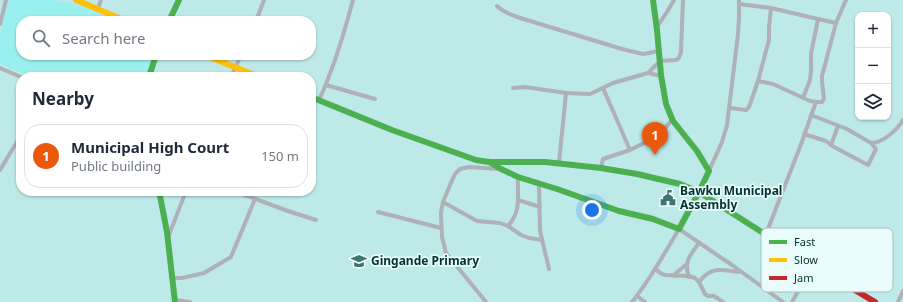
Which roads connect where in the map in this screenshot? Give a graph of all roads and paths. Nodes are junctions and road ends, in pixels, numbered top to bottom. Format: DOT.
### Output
graph roads {
  1 [pos="6,0"];
  2 [pos="76,0"];
  3 [pos="101,0"];
  4 [pos="179,0"];
  5 [pos="264,0"];
  6 [pos="353,0"];
  7 [pos="654,0"];
  8 [pos="674,0"];
  9 [pos="683,0"];
  10 [pos="846,0"];
  11 [pos="739,2"];
  12 [pos="497,6"];
  13 [pos="98,8"];
  14 [pos="772,8"];
  15 [pos="115,16"];
  16 [pos="171,16"];
  17 [pos="258,16"];
  18 [pos="818,19"];
  19 [pos="836,23"];
  20 [pos="0,24"];
  21 [pos="657,27"];
  22 [pos="659,51"];
  23 [pos="154,60"];
  24 [pos="217,60"];
  25 [pos="238,60"];
  26 [pos="659,61"];
  27 [pos="0,68"];
  28 [pos="235,68"];
  29 [pos="151,72"];
  30 [pos="233,72"];
  31 [pos="246,72"];
  32 [pos="648,73"];
  33 [pos="16,75"];
  34 [pos="661,76"];
  35 [pos="758,81"];
  36 [pos="326,85"];
  37 [pos="513,88"];
  38 [pos="603,88"];
  39 [pos="566,93"];
  40 [pos="803,98"];
  41 [pos="316,99"];
  42 [pos="375,99"];
  43 [pos="319,100"];
  44 [pos="816,102"];
  45 [pos="730,108"];
  46 [pos="812,115"];
  47 [pos="672,120"];
  48 [pos="903,120"];
  49 [pos="838,126"];
  50 [pos="804,134"];
  51 [pos="16,143"];
  52 [pos="871,143"];
  53 [pos="831,145"];
  54 [pos="630,150"];
  55 [pos="489,162"];
  56 [pos="559,163"];
  57 [pos="601,168"];
  58 [pos="0,170"];
  59 [pos="501,170"];
  60 [pos="709,171"];
  61 [pos="518,177"];
  62 [pos="539,184"];
  63 [pos="699,192"];
  64 [pos="160,196"];
  65 [pos="184,196"];
  66 [pos="247,196"];
  67 [pos="255,199"];
  68 [pos="518,200"];
  69 [pos="442,202"];
  70 [pos="540,207"];
  71 [pos="378,212"];
  72 [pos="316,220"];
  73 [pos="508,226"];
  74 [pos="441,228"];
  75 [pos="768,228"];
  76 [pos="679,229"];
  77 [pos="761,231"];
  78 [pos="168,237"];
  79 [pos="542,240"];
  80 [pos="699,243"];
  81 [pos="687,264"];
  82 [pos="549,269"];
  83 [pos="655,269"];
  84 [pos="740,271"];
  85 [pos="675,276"];
  86 [pos="689,276"];
  87 [pos="172,278"];
  88 [pos="698,282"];
  89 [pos="761,286"];
  90 [pos="903,291"];
  91 [pos="769,292"];
  92 [pos="798,292"];
  93 [pos="858,292"];
  94 [pos="637,296"];
  95 [pos="175,301"];
  96 [pos="190,302"];
  97 [pos="486,302"];
  98 [pos="632,302"];
  99 [pos="645,302"];
  100 [pos="723,302"];
  101 [pos="783,302"];
  102 [pos="792,302"];
  103 [pos="875,302"];
  104 [pos="898,302"];
  1 -- 20 [label="street"];
  2 -- 13 [label="main road"];
  3 -- 13 [label="street"];
  4 -- 16 [label="main road"];
  5 -- 17 [label="street"];
  6 -- 36 [label="street"];
  7 -- 21 [label="main road"];
  8 -- 21 [label="street"];
  9 -- 26 [label="street"];
  10 -- 19 [label="street"];
  11 -- 14 [label="street"];
  11 -- 45 [label="street"];
  12 -- 22 [label="street"];
  13 -- 15 [label="main road"];
  14 -- 18 [label="street"];
  14 -- 35 [label="street"];
  18 -- 19 [label="street"];
  18 -- 40 [label="street"];
  19 -- 44 [label="street"];
  21 -- 22 [label="main road"];
  22 -- 26 [label="main road"];
  23 -- 29 [label="main road"];
  24 -- 28 [label="main road"];
  25 -- 28 [label="street"];
  26 -- 32 [label="street"];
  26 -- 34 [label="main road"];
  27 -- 33 [label="street"];
  28 -- 30 [label="street"];
  28 -- 31 [label="main road"];
  32 -- 34 [label="street"];
  32 -- 38 [label="street"];
  34 -- 47 [label="main road"];
  35 -- 40 [label="street"];
  35 -- 45 [label="street"];
  36 -- 42 [label="street"];
  36 -- 43 [label="street"];
  37 -- 39 [label="street"];
  38 -- 39 [label="street"];
  38 -- 54 [label="street"];
  39 -- 56 [label="street"];
  40 -- 44 [label="street"];
  41 -- 43 [label="main road"];
  43 -- 55 [label="main road"];
  44 -- 46 [label="street"];
  45 -- 60 [label="street"];
  46 -- 49 [label="street"];
  46 -- 50 [label="street"];
  47 -- 54 [label="street"];
  47 -- 60 [label="main road"];
  48 -- 52 [label="street"];
  49 -- 52 [label="street"];
  49 -- 53 [label="street"];
  50 -- 53 [label="street"];
  50 -- 75 [label="street"];
  51 -- 58 [label="street"];
  52 -- 53 [label="street"];
  54 -- 57 [label="street"];
  55 -- 56 [label="main road"];
  55 -- 59 [label="main road"];
  56 -- 57 [label="main road"];
  57 -- 63 [label="main road"];
  59 -- 61 [label="main road"];
  59 -- 69 [label="street"];
  60 -- 63 [label="main road"];
  61 -- 62 [label="main road"];
  61 -- 68 [label="street"];
  62 -- 70 [label="street"];
  62 -- 76 [label="main road"];
  63 -- 76 [label="main road"];
  63 -- 77 [label="main road"];
  64 -- 78 [label="main road"];
  65 -- 78 [label="street"];
  66 -- 67 [label="street"];
  67 -- 72 [label="street"];
  67 -- 87 [label="street"];
  68 -- 70 [label="street"];
  68 -- 73 [label="street"];
  69 -- 73 [label="street"];
  69 -- 74 [label="street"];
  70 -- 79 [label="street"];
  71 -- 74 [label="street"];
  73 -- 79 [label="street"];
  74 -- 97 [label="street"];
  76 -- 80 [label="street"];
  76 -- 83 [label="street"];
  78 -- 87 [label="main road"];
  79 -- 82 [label="street"];
  80 -- 81 [label="street"];
  80 -- 84 [label="street"];
  81 -- 85 [label="street"];
  81 -- 86 [label="street"];
  83 -- 85 [label="street"];
  83 -- 94 [label="street"];
  84 -- 88 [label="street"];
  84 -- 89 [label="street"];
  85 -- 86 [label="street"];
  86 -- 88 [label="street"];
  87 -- 95 [label="main road"];
  88 -- 100 [label="street"];
  90 -- 104 [label="street"];
  91 -- 101 [label="street"];
  92 -- 102 [label="street"];
  93 -- 103 [label="main road"];
  94 -- 98 [label="street"];
  94 -- 99 [label="street"];
  95 -- 96 [label="street"];
}
